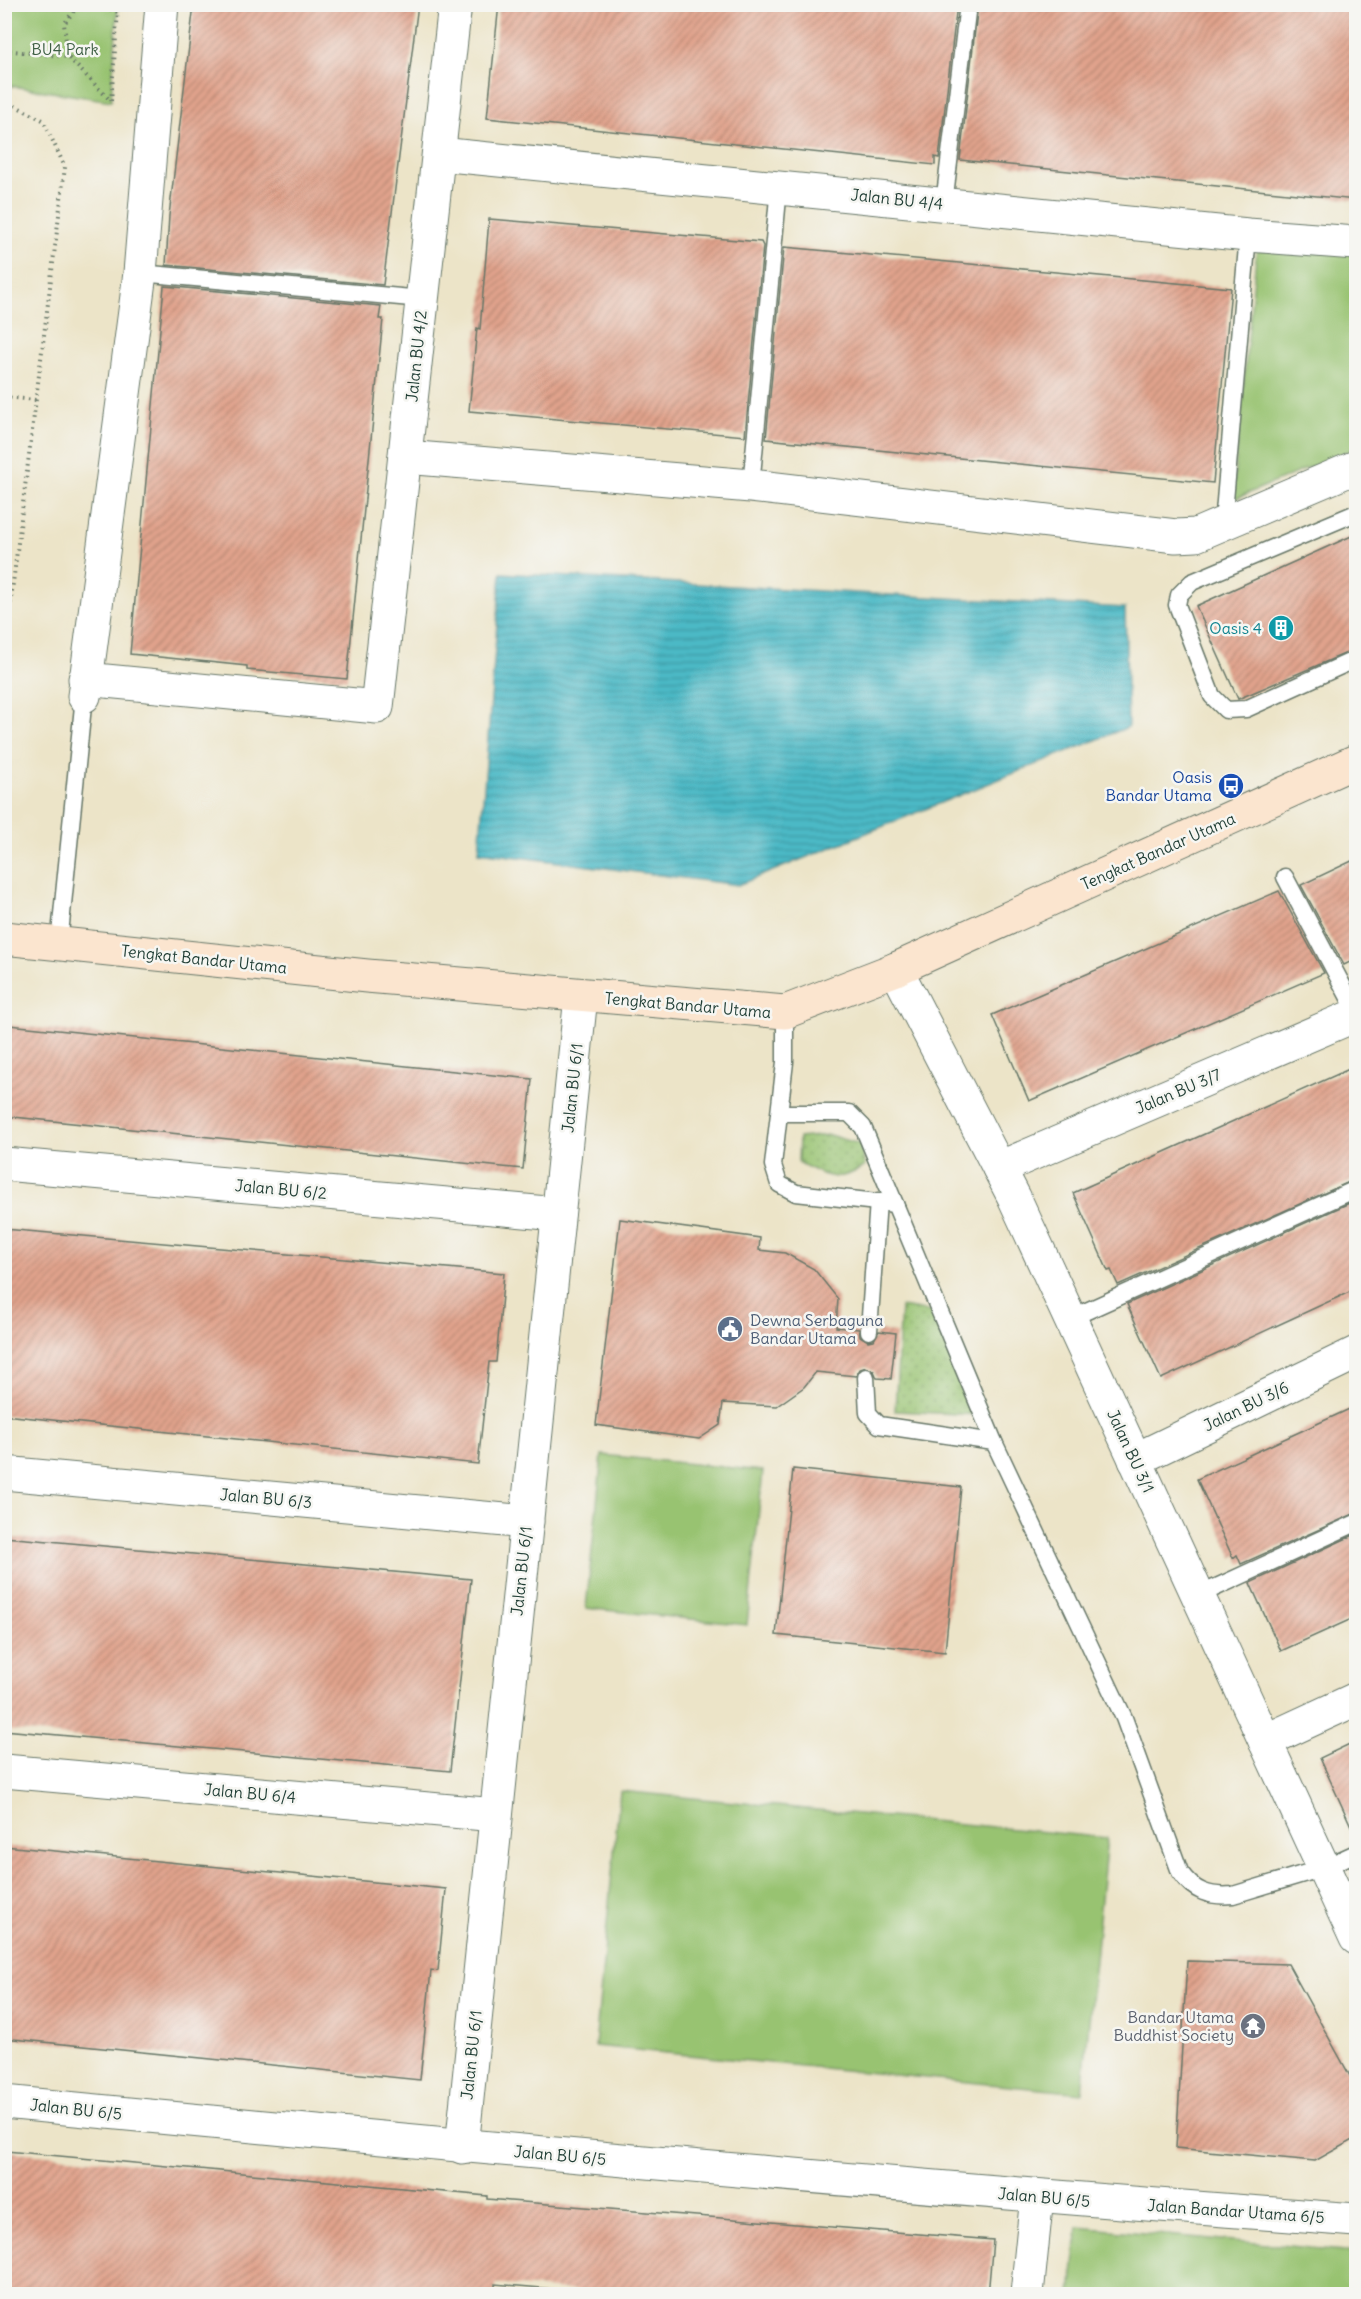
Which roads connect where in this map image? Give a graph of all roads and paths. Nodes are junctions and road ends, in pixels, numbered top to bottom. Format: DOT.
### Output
graph roads {
  1 [pos="79,4"];
  2 [pos="93,4"];
  3 [pos="162,4"];
  4 [pos="455,4"];
  5 [pos="968,4"];
  6 [pos="4,50"];
  7 [pos="68,57"];
  8 [pos="4,100"];
  9 [pos="439,154"];
  10 [pos="779,187"];
  11 [pos="944,204"];
  12 [pos="1248,235"];
  13 [pos="1356,243"];
  14 [pos="140,273"];
  15 [pos="422,299"];
  16 [pos="4,397"];
  17 [pos="36,400"];
  18 [pos="405,457"];
  19 [pos="1356,467"];
  20 [pos="751,486"];
  21 [pos="1356,513"];
  22 [pos="1223,524"];
  23 [pos="4,655"];
  24 [pos="1354,666"];
  25 [pos="85,687"];
  26 [pos="1356,761"];
  27 [pos="1285,877"];
  28 [pos="4,938"];
  29 [pos="59,944"];
  30 [pos="896,969"];
  31 [pos="581,996"];
  32 [pos="785,1012"];
  33 [pos="1356,1013"];
  34 [pos="780,1113"];
  35 [pos="4,1164"];
  36 [pos="999,1168"];
  37 [pos="1356,1189"];
  38 [pos="886,1203"];
  39 [pos="558,1214"];
  40 [pos="1069,1319"];
  41 [pos="869,1330"];
  42 [pos="1356,1353"];
  43 [pos="866,1377"];
  44 [pos="993,1443"];
  45 [pos="1135,1460"];
  46 [pos="4,1473"];
  47 [pos="527,1522"];
  48 [pos="1356,1523"];
  49 [pos="1197,1596"];
  50 [pos="1356,1699"];
  51 [pos="1265,1741"];
  52 [pos="4,1771"];
  53 [pos="496,1815"];
  54 [pos="1356,1852"];
  55 [pos="1323,1868"];
  56 [pos="1356,1938"];
  57 [pos="4,2102"];
  58 [pos="462,2146"];
  59 [pos="1037,2196"];
  60 [pos="1116,2202"];
  61 [pos="1356,2220"];
  62 [pos="1027,2295"];
  1 -- 7 [label="path"];
  2 -- 7 [label="path"];
  3 -- 14 [label="street"];
  4 -- 9 [label="street, Jalan BU 4/2"];
  5 -- 11 [label="lane"];
  6 -- 7 [label="path"];
  8 -- 17 [label="path"];
  9 -- 10 [label="street, Jalan BU 4/4"];
  9 -- 15 [label="street, Jalan BU 4/2"];
  10 -- 11 [label="street, Jalan BU 4/4"];
  10 -- 20 [label="lane"];
  11 -- 12 [label="street, Jalan BU 4/4"];
  12 -- 13 [label="street, Jalan BU 4/4"];
  12 -- 22 [label="lane"];
  14 -- 15 [label="lane"];
  14 -- 25 [label="street"];
  15 -- 18 [label="street, Jalan BU 4/2"];
  16 -- 17 [label="path"];
  17 -- 23 [label="path"];
  18 -- 20 [label="street"];
  18 -- 25 [label="street, Jalan BU 4/2"];
  19 -- 22 [label="street"];
  20 -- 22 [label="street"];
  21 -- 24 [label="lane"];
  25 -- 29 [label="lane"];
  26 -- 30 [label="street, Tengkat Bandar Utama"];
  27 -- 33 [label="lane"];
  28 -- 29 [label="street, Tengkat Bandar Utama"];
  29 -- 31 [label="street, Tengkat Bandar Utama"];
  30 -- 32 [label="street, Tengkat Bandar Utama"];
  30 -- 36 [label="street, Jalan BU 3/1"];
  31 -- 32 [label="street, Tengkat Bandar Utama"];
  31 -- 39 [label="street, Jalan BU 6/1"];
  32 -- 34 [label="lane"];
  33 -- 36 [label="street, Jalan BU 3/7"];
  34 -- 38 [label="lane"];
  34 -- 38 [label="lane"];
  35 -- 39 [label="street, Jalan BU 6/2"];
  36 -- 40 [label="street, Jalan BU 3/1"];
  37 -- 40 [label="lane"];
  38 -- 41 [label="lane"];
  38 -- 44 [label="lane"];
  39 -- 47 [label="street, Jalan BU 6/1"];
  40 -- 45 [label="street, Jalan BU 3/1"];
  42 -- 45 [label="street, Jalan BU 3/6"];
  43 -- 44 [label="lane"];
  44 -- 55 [label="lane"];
  45 -- 49 [label="street, Jalan BU 3/1"];
  46 -- 47 [label="street, Jalan BU 6/3"];
  47 -- 53 [label="street, Jalan BU 6/1"];
  48 -- 49 [label="lane"];
  49 -- 51 [label="street, Jalan BU 3/1"];
  50 -- 51 [label="street"];
  51 -- 55 [label="street, Jalan BU 3/1"];
  52 -- 53 [label="street, Jalan BU 6/4"];
  53 -- 58 [label="street, Jalan BU 6/1"];
  54 -- 55 [label="lane"];
  55 -- 56 [label="street, Jalan BU 3/1"];
  57 -- 58 [label="street, Jalan BU 6/5"];
  58 -- 59 [label="street, Jalan BU 6/5"];
  59 -- 60 [label="street, Jalan BU 6/5"];
  59 -- 62 [label="street"];
  60 -- 61 [label="street, Jalan Bandar Utama 6/5"];
}
